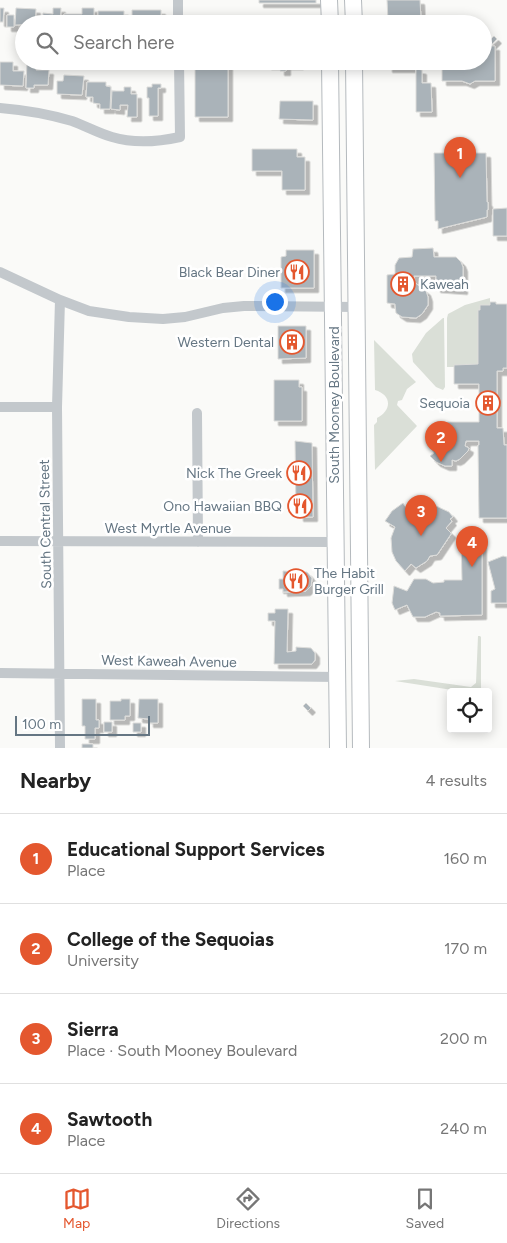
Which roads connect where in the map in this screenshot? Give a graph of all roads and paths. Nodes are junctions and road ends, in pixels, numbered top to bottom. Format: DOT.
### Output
graph roads {
  1 [pos="178,0"];
  2 [pos="329,0"];
  3 [pos="353,0"];
  4 [pos="178,15"];
  5 [pos="330,15"];
  6 [pos="354,15"];
  7 [pos="179,70"];
  8 [pos="330,70"];
  9 [pos="354,70"];
  10 [pos="0,108"];
  11 [pos="0,272"];
  12 [pos="60,300"];
  13 [pos="333,306"];
  14 [pos="356,307"];
  15 [pos="0,407"];
  16 [pos="57,407"];
  17 [pos="197,412"];
  18 [pos="0,541"];
  19 [pos="59,541"];
  20 [pos="198,542"];
  21 [pos="335,542"];
  22 [pos="0,673"];
  23 [pos="59,674"];
  24 [pos="337,678"];
  25 [pos="60,748"];
  26 [pos="338,748"];
  27 [pos="361,748"];
  1 -- 4 [label="street"];
  2 -- 5 [label="main road"];
  3 -- 6 [label="main road"];
  7 -- 10 [label="street"];
  8 -- 13 [label="main road, South Mooney Boulevard"];
  9 -- 14 [label="main road, South Mooney Boulevard"];
  11 -- 12 [label="street"];
  12 -- 13 [label="street"];
  12 -- 16 [label="street, South Central Street"];
  13 -- 14 [label="street"];
  13 -- 21 [label="main road, South Mooney Boulevard"];
  14 -- 27 [label="main road, South Mooney Boulevard"];
  15 -- 16 [label="street"];
  16 -- 19 [label="street, South Central Street"];
  17 -- 20 [label="street"];
  18 -- 19 [label="street, West Myrtle Avenue"];
  19 -- 20 [label="street, West Myrtle Avenue"];
  19 -- 23 [label="street, South Central Street"];
  20 -- 21 [label="street, West Myrtle Avenue"];
  21 -- 24 [label="main road, South Mooney Boulevard"];
  22 -- 23 [label="street, West Kaweah Avenue"];
  23 -- 24 [label="street, West Kaweah Avenue"];
  23 -- 25 [label="street, South Central Street"];
  24 -- 26 [label="main road, South Mooney Boulevard"];
}
